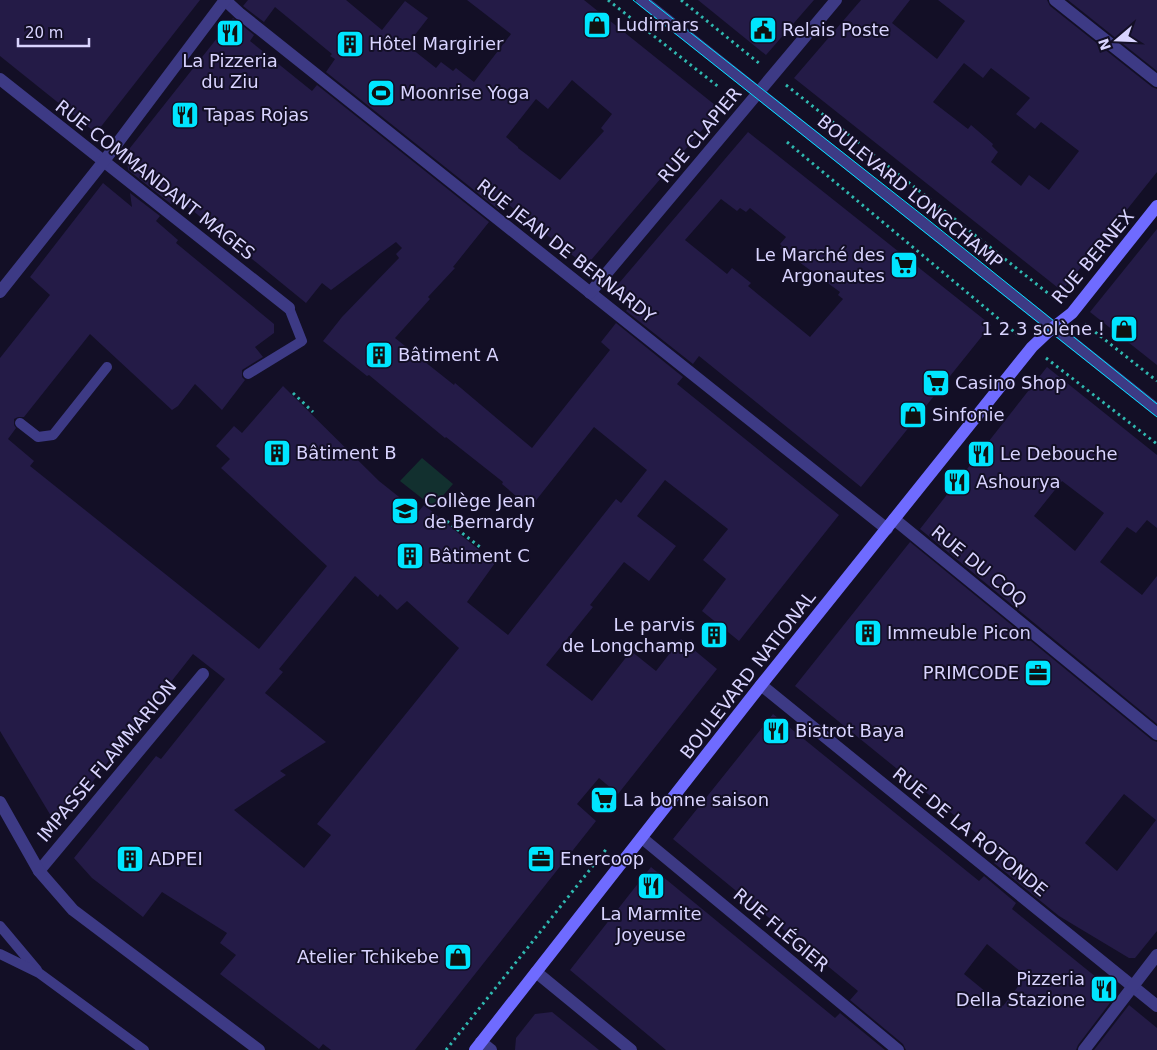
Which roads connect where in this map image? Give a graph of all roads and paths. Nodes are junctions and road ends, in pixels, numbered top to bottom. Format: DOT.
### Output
graph roads {
  1 [pos="225,0"];
  2 [pos="608,0"];
  3 [pos="642,0"];
  4 [pos="680,0"];
  5 [pos="836,0"];
  6 [pos="1055,0"];
  7 [pos="762,65"];
  8 [pos="0,79"];
  9 [pos="1157,81"];
  10 [pos="783,82"];
  11 [pos="722,90"];
  12 [pos="758,93"];
  13 [pos="785,140"];
  14 [pos="104,161"];
  15 [pos="1157,206"];
  16 [pos="0,292"];
  17 [pos="590,293"];
  18 [pos="1059,302"];
  19 [pos="289,308"];
  20 [pos="1082,321"];
  21 [pos="1009,328"];
  22 [pos="1053,328"];
  23 [pos="1055,364"];
  24 [pos="107,367"];
  25 [pos="248,374"];
  26 [pos="1157,381"];
  27 [pos="293,393"];
  28 [pos="1157,410"];
  29 [pos="313,412"];
  30 [pos="20,423"];
  31 [pos="1157,444"];
  32 [pos="442,521"];
  33 [pos="890,524"];
  34 [pos="480,547"];
  35 [pos="202,674"];
  36 [pos="761,685"];
  37 [pos="1157,734"];
  38 [pos="0,802"];
  39 [pos="642,838"];
  40 [pos="39,871"];
  41 [pos="0,926"];
  42 [pos="0,954"];
  43 [pos="1157,955"];
  44 [pos="536,972"];
  45 [pos="39,973"];
  46 [pos="1132,986"];
  47 [pos="1157,1006"];
  48 [pos="483,1047"];
  49 [pos="144,1050"];
  50 [pos="259,1050"];
  51 [pos="631,1050"];
  52 [pos="898,1050"];
  53 [pos="1084,1050"];
  1 -- 14 [label="street"];
  1 -- 17 [label="street, RUE JEAN DE BERNARDY"];
  2 -- 11 [label="path"];
  3 -- 12 [label="street, BOULEVARD LONGCHAMP"];
  4 -- 7 [label="path"];
  5 -- 12 [label="street, RUE CLAPIER"];
  6 -- 9 [label="street"];
  8 -- 14 [label="street, RUE COMMANDANT MAGES"];
  10 -- 18 [label="path"];
  12 -- 17 [label="street, RUE CLAPIER"];
  12 -- 22 [label="street, BOULEVARD LONGCHAMP"];
  13 -- 21 [label="path"];
  14 -- 16 [label="street"];
  14 -- 19 [label="street, RUE COMMANDANT MAGES"];
  15 -- 22 [label="main road, RUE BERNEX"];
  17 -- 33 [label="street, RUE JEAN DE BERNARDY"];
  19 -- 25 [label="lane"];
  20 -- 26 [label="path"];
  22 -- 28 [label="street, BOULEVARD LONGCHAMP"];
  22 -- 33 [label="main road, BOULEVARD NATIONAL"];
  23 -- 31 [label="path"];
  24 -- 30 [label="lane"];
  27 -- 29 [label="path"];
  32 -- 34 [label="path"];
  33 -- 36 [label="main road, BOULEVARD NATIONAL"];
  33 -- 37 [label="street, RUE DU COQ"];
  35 -- 40 [label="street, IMPASSE FLAMMARION"];
  36 -- 39 [label="main road, BOULEVARD NATIONAL"];
  36 -- 46 [label="street, RUE DE LA ROTONDE"];
  38 -- 40 [label="street"];
  39 -- 44 [label="main road, BOULEVARD NATIONAL"];
  39 -- 52 [label="street, RUE FLÉGIER"];
  40 -- 50 [label="street"];
  41 -- 45 [label="lane"];
  42 -- 45 [label="lane"];
  43 -- 46 [label="street"];
  44 -- 48 [label="main road, BOULEVARD NATIONAL"];
  44 -- 51 [label="street"];
  45 -- 49 [label="lane"];
  46 -- 47 [label="street, RUE DE LA ROTONDE"];
  46 -- 53 [label="street"];
}
